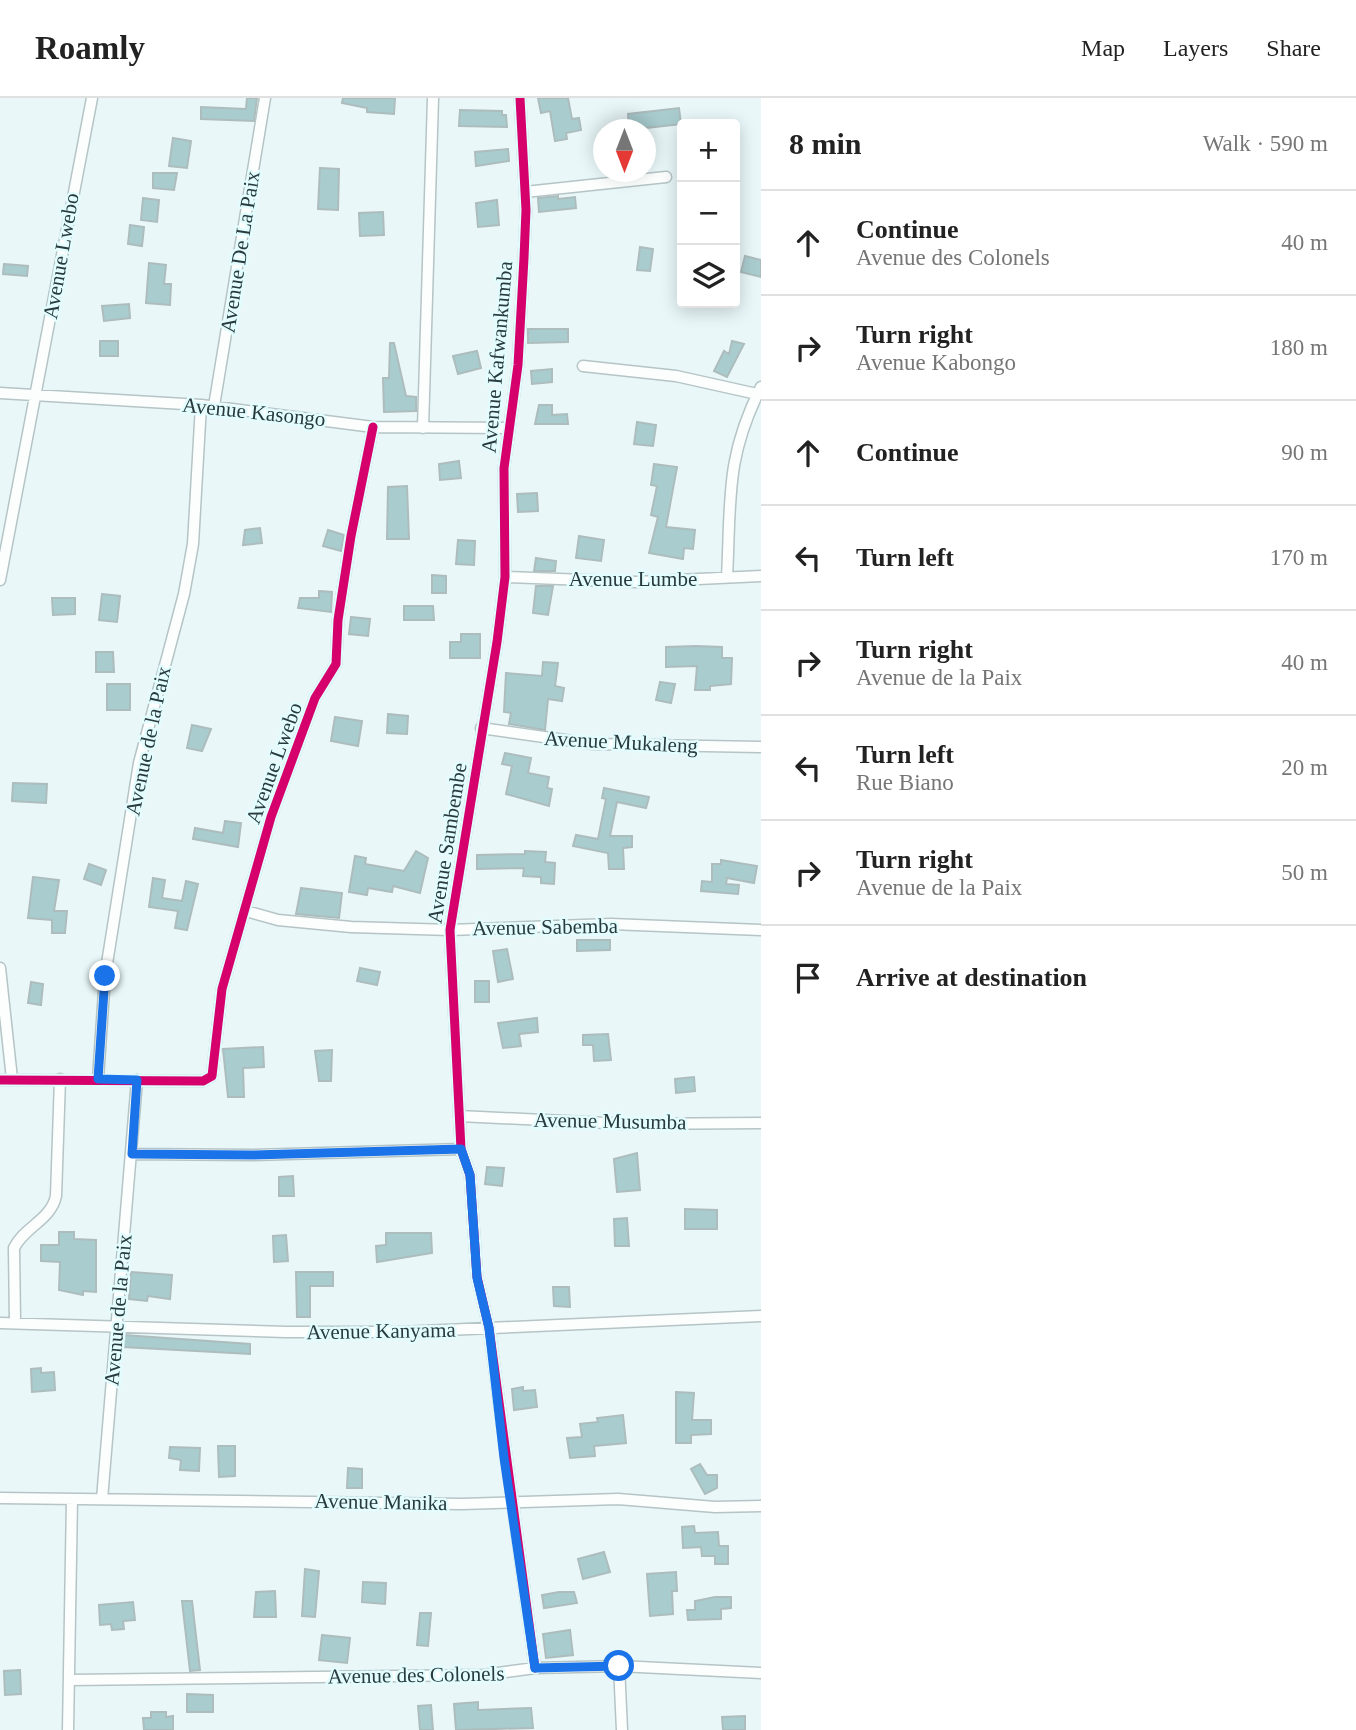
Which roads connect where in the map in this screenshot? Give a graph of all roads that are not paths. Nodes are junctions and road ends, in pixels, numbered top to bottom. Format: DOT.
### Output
graph roads {
  1 [pos="92,98"];
  2 [pos="265,98"];
  3 [pos="433,98"];
  4 [pos="520,98"];
  5 [pos="666,177"];
  6 [pos="525,192"];
  7 [pos="583,366"];
  8 [pos="759,390"];
  9 [pos="0,393"];
  10 [pos="38,395"];
  11 [pos="201,405"];
  12 [pos="214,406"];
  13 [pos="373,426"];
  14 [pos="423,428"];
  15 [pos="508,428"];
  16 [pos="761,576"];
  17 [pos="505,577"];
  18 [pos="727,577"];
  19 [pos="0,580"];
  20 [pos="481,728"];
  21 [pos="761,747"];
  22 [pos="246,911"];
  23 [pos="450,930"];
  24 [pos="761,930"];
  25 [pos="0,968"];
  26 [pos="12,1079"];
  27 [pos="60,1079"];
  28 [pos="98,1079"];
  29 [pos="0,1080"];
  30 [pos="137,1080"];
  31 [pos="459,1116"];
  32 [pos="761,1123"];
  33 [pos="461,1149"];
  34 [pos="132,1154"];
  35 [pos="761,1316"];
  36 [pos="15,1322"];
  37 [pos="0,1323"];
  38 [pos="115,1325"];
  39 [pos="489,1328"];
  40 [pos="0,1498"];
  41 [pos="72,1499"];
  42 [pos="102,1499"];
  43 [pos="512,1502"];
  44 [pos="761,1506"];
  45 [pos="619,1666"];
  46 [pos="535,1668"];
  47 [pos="761,1673"];
  48 [pos="70,1679"];
  49 [pos="68,1730"];
  50 [pos="622,1730"];
  1 -- 10 [label="street, Avenue Lwebo"];
  2 -- 12 [label="street, Avenue De La Paix"];
  3 -- 14 [label="street"];
  4 -- 6 [label="street, Avenue Kafwankumba"];
  5 -- 6 [label="street"];
  6 -- 15 [label="street, Avenue Kafwankumba"];
  7 -- 8 [label="street"];
  8 -- 18 [label="street"];
  9 -- 10 [label="street, Avenue Kasongo"];
  10 -- 11 [label="street, Avenue Kasongo"];
  10 -- 19 [label="street, Avenue Lwebo"];
  11 -- 12 [label="street, Avenue Kasongo"];
  11 -- 28 [label="street, Avenue de la Paix"];
  12 -- 13 [label="street, Avenue Kasongo"];
  13 -- 14 [label="street, Avenue Kasongo"];
  13 -- 22 [label="street, Avenue Lwebo"];
  14 -- 15 [label="street, Avenue Kasongo"];
  15 -- 17 [label="street, Avenue Kafwankumba"];
  16 -- 18 [label="street, Avenue Lumbe"];
  17 -- 18 [label="street, Avenue Lumbe"];
  17 -- 20 [label="street, Avenue Sambembe"];
  20 -- 21 [label="street, Avenue Mukaleng"];
  20 -- 23 [label="street, Avenue Sambembe"];
  22 -- 23 [label="street, Avenue Sabemba"];
  22 -- 30 [label="street, Avenue Lwebo"];
  23 -- 24 [label="street, Avenue Sabemba"];
  23 -- 31 [label="street, Avenue Sambembe"];
  25 -- 26 [label="street"];
  26 -- 27 [label="street"];
  26 -- 29 [label="street"];
  27 -- 28 [label="street"];
  27 -- 36 [label="street"];
  28 -- 30 [label="street"];
  30 -- 34 [label="street, Avenue de la Paix"];
  31 -- 32 [label="street, Avenue Musumba"];
  31 -- 33 [label="street, Avenue Sambembe"];
  33 -- 34 [label="street"];
  33 -- 39 [label="street, Avenue Sambembe"];
  34 -- 38 [label="street, Avenue de la Paix"];
  35 -- 39 [label="street, Avenue Kanyama"];
  36 -- 37 [label="street, Avenue Kanyama"];
  36 -- 38 [label="street, Avenue Kanyama"];
  38 -- 39 [label="street, Avenue Kanyama"];
  38 -- 42 [label="street, Avenue de la Paix"];
  39 -- 43 [label="street, Avenue Sambembe"];
  40 -- 41 [label="street, Avenue Manika"];
  41 -- 42 [label="street, Avenue Manika"];
  41 -- 48 [label="street"];
  42 -- 43 [label="street, Avenue Manika"];
  43 -- 44 [label="street, Avenue Manika"];
  43 -- 46 [label="street, Avenue Sambembe"];
  45 -- 46 [label="street, Avenue des Colonels"];
  45 -- 47 [label="street, Avenue des Colonels"];
  45 -- 50 [label="street"];
  46 -- 48 [label="street, Avenue des Colonels"];
  48 -- 49 [label="street"];
}
